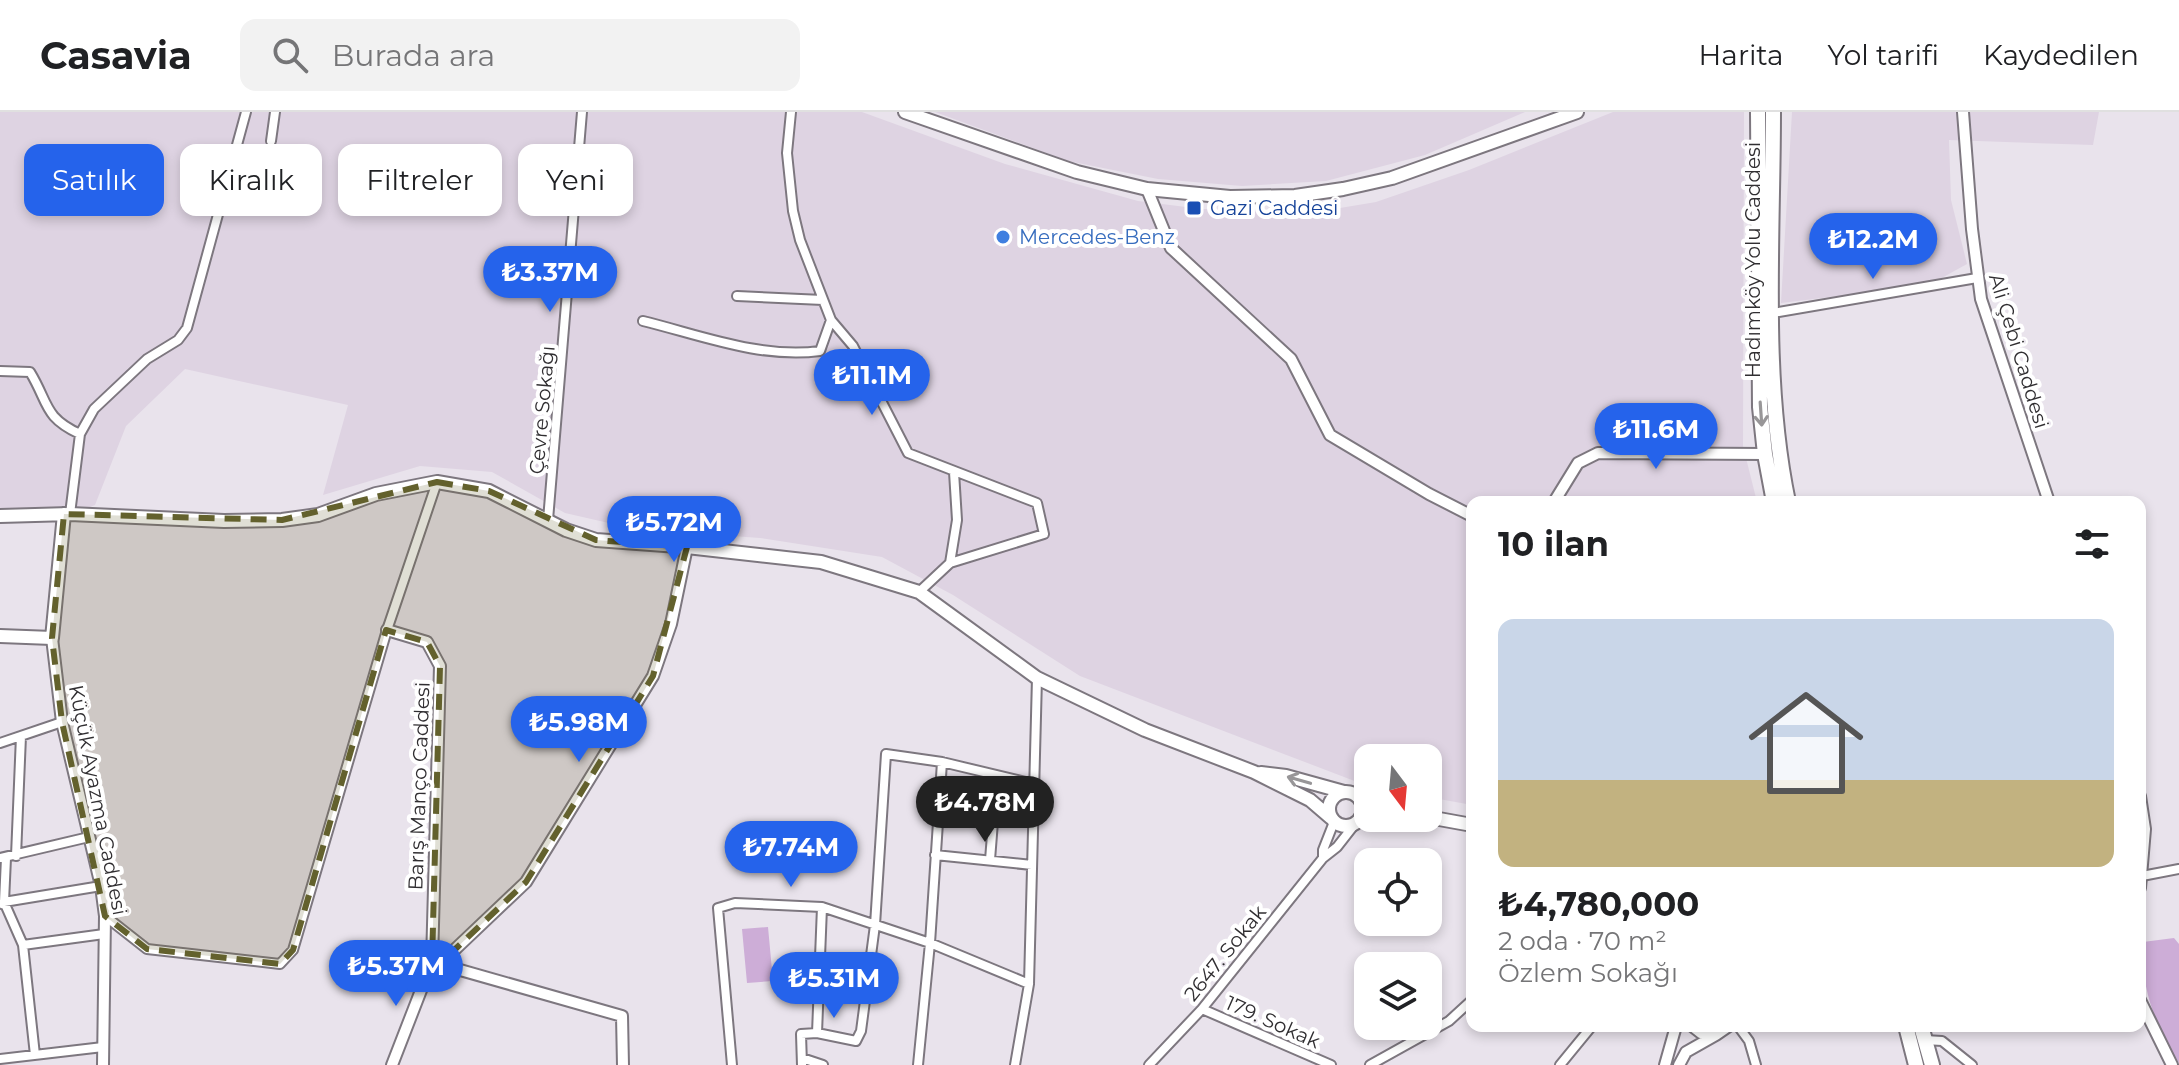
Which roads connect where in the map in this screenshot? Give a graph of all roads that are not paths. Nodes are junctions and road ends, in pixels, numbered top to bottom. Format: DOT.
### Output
graph roads {
  1 [pos="246,112"];
  2 [pos="275,112"];
  3 [pos="582,112"];
  4 [pos="791,112"];
  5 [pos="905,112"];
  6 [pos="1577,112"];
  7 [pos="1758,112"];
  8 [pos="1773,112"];
  9 [pos="1963,112"];
  10 [pos="271,141"];
  11 [pos="1147,189"];
  12 [pos="1977,278"];
  13 [pos="737,296"];
  14 [pos="823,300"];
  15 [pos="1773,313"];
  16 [pos="831,320"];
  17 [pos="643,321"];
  18 [pos="0,371"];
  19 [pos="80,434"];
  20 [pos="1765,454"];
  21 [pos="954,472"];
  22 [pos="437,482"];
  23 [pos="1558,496"];
  24 [pos="1773,496"];
  25 [pos="1787,496"];
  26 [pos="2047,496"];
  27 [pos="1466,513"];
  28 [pos="67,514"];
  29 [pos="0,516"];
  30 [pos="548,520"];
  31 [pos="687,547"];
  32 [pos="950,563"];
  33 [pos="919,592"];
  34 [pos="387,630"];
  35 [pos="0,636"];
  36 [pos="52,638"];
  37 [pos="1037,678"];
  38 [pos="62,722"];
  39 [pos="21,736"];
  40 [pos="0,743"];
  41 [pos="942,762"];
  42 [pos="1254,772"];
  43 [pos="1034,784"];
  44 [pos="1354,795"];
  45 [pos="1354,795"];
  46 [pos="994,809"];
  47 [pos="1333,820"];
  48 [pos="1442,820"];
  49 [pos="1354,822"];
  50 [pos="1466,824"];
  51 [pos="1354,827"];
  52 [pos="89,837"];
  53 [pos="935,855"];
  54 [pos="7,857"];
  55 [pos="1323,858"];
  56 [pos="990,860"];
  57 [pos="1032,865"];
  58 [pos="2179,869"];
  59 [pos="2146,880"];
  60 [pos="101,886"];
  61 [pos="2,903"];
  62 [pos="822,907"];
  63 [pos="105,916"];
  64 [pos="875,925"];
  65 [pos="104,934"];
  66 [pos="930,943"];
  67 [pos="23,945"];
  68 [pos="432,962"];
  69 [pos="1029,984"];
  70 [pos="1466,1005"];
  71 [pos="1202,1009"];
  72 [pos="2146,1012"];
  73 [pos="1587,1032"];
  74 [pos="1674,1032"];
  75 [pos="1700,1032"];
  76 [pos="1720,1032"];
  77 [pos="1742,1032"];
  78 [pos="1908,1032"];
  79 [pos="817,1033"];
  80 [pos="1923,1033"];
  81 [pos="1716,1035"];
  82 [pos="103,1047"];
  83 [pos="35,1055"];
  84 [pos="0,1059"];
  85 [pos="12,1061"];
  86 [pos="802,1062"];
  87 [pos="103,1065"];
  88 [pos="392,1065"];
  89 [pos="623,1065"];
  90 [pos="732,1065"];
  91 [pos="823,1065"];
  92 [pos="918,1065"];
  93 [pos="1015,1065"];
  94 [pos="1149,1065"];
  95 [pos="1331,1065"];
  96 [pos="1370,1065"];
  97 [pos="1560,1065"];
  98 [pos="1665,1065"];
  99 [pos="1679,1065"];
  100 [pos="1756,1065"];
  101 [pos="1916,1065"];
  102 [pos="1932,1065"];
  103 [pos="1972,1065"];
  104 [pos="2172,1065"];
  1 -- 19 [label="street"];
  2 -- 10 [label="street"];
  3 -- 30 [label="street, Çevre Sokağı"];
  4 -- 14 [label="street"];
  5 -- 11 [label="main road"];
  6 -- 11 [label="main road"];
  7 -- 20 [label="main road, Hadımköy Yolu Caddesi, one-way"];
  8 -- 15 [label="main road, Hadımköy Yolu Caddesi"];
  9 -- 12 [label="street, Ali Çebi Caddesi"];
  11 -- 27 [label="street"];
  12 -- 15 [label="street"];
  12 -- 26 [label="street, Ali Çebi Caddesi"];
  13 -- 14 [label="street"];
  14 -- 16 [label="street"];
  15 -- 25 [label="main road, Hadımköy Yolu Caddesi"];
  16 -- 17 [label="street"];
  16 -- 21 [label="street"];
  18 -- 19 [label="street"];
  19 -- 28 [label="street"];
  20 -- 23 [label="street"];
  20 -- 24 [label="main road, Hadımköy Yolu Caddesi"];
  21 -- 32 [label="street"];
  21 -- 32 [label="street"];
  22 -- 28 [label="main road"];
  22 -- 30 [label="main road"];
  22 -- 34 [label="street"];
  28 -- 29 [label="main road"];
  28 -- 36 [label="main road"];
  30 -- 31 [label="main road"];
  31 -- 33 [label="main road"];
  31 -- 68 [label="street"];
  32 -- 33 [label="street"];
  33 -- 37 [label="main road"];
  34 -- 63 [label="street"];
  34 -- 68 [label="street, Barış Manço Caddesi"];
  35 -- 36 [label="main road"];
  36 -- 38 [label="street, Küçük Ayazma Caddesi"];
  37 -- 42 [label="main road"];
  37 -- 43 [label="street"];
  38 -- 39 [label="street"];
  38 -- 52 [label="street, Küçük Ayazma Caddesi"];
  39 -- 40 [label="street"];
  39 -- 54 [label="street"];
  41 -- 43 [label="street"];
  41 -- 53 [label="street"];
  41 -- 64 [label="street"];
  44 -- 42 [label="main road, one-way"];
  42 -- 47 [label="main road"];
  43 -- 57 [label="street"];
  45 -- 47 [label="main road"];
  46 -- 56 [label="street"];
  47 -- 49 [label="main road"];
  47 -- 55 [label="street"];
  48 -- 50 [label="main road"];
  51 -- 55 [label="street, 2647. Sokak"];
  52 -- 54 [label="street"];
  52 -- 60 [label="street, Küçük Ayazma Caddesi"];
  53 -- 56 [label="street"];
  53 -- 66 [label="street"];
  54 -- 61 [label="street"];
  55 -- 71 [label="street, 2647. Sokak"];
  56 -- 57 [label="street"];
  57 -- 69 [label="street"];
  58 -- 59 [label="street"];
  60 -- 61 [label="street"];
  60 -- 63 [label="street, Küçük Ayazma Caddesi"];
  61 -- 67 [label="street"];
  62 -- 64 [label="street"];
  62 -- 79 [label="street"];
  62 -- 90 [label="street"];
  63 -- 65 [label="street, Küçük Ayazma Caddesi"];
  64 -- 66 [label="street"];
  64 -- 79 [label="street"];
  65 -- 67 [label="street"];
  65 -- 82 [label="street, Küçük Ayazma Caddesi"];
  66 -- 69 [label="street"];
  66 -- 92 [label="street"];
  67 -- 83 [label="street"];
  68 -- 88 [label="street, Barış Manço Caddesi"];
  68 -- 89 [label="street"];
  69 -- 93 [label="street"];
  70 -- 96 [label="street"];
  71 -- 94 [label="street, 2647. Sokak"];
  71 -- 95 [label="street, 179. Sokak"];
  72 -- 104 [label="street"];
  73 -- 97 [label="street"];
  74 -- 98 [label="street"];
  75 -- 81 [label="street"];
  76 -- 81 [label="street"];
  77 -- 100 [label="street"];
  78 -- 101 [label="main road"];
  79 -- 86 [label="street"];
  80 -- 102 [label="main road"];
  80 -- 103 [label="street"];
  81 -- 99 [label="street"];
  82 -- 83 [label="street"];
  82 -- 87 [label="street, Küçük Ayazma Caddesi"];
  83 -- 85 [label="street"];
  84 -- 85 [label="street"];
  86 -- 91 [label="street"];
}
